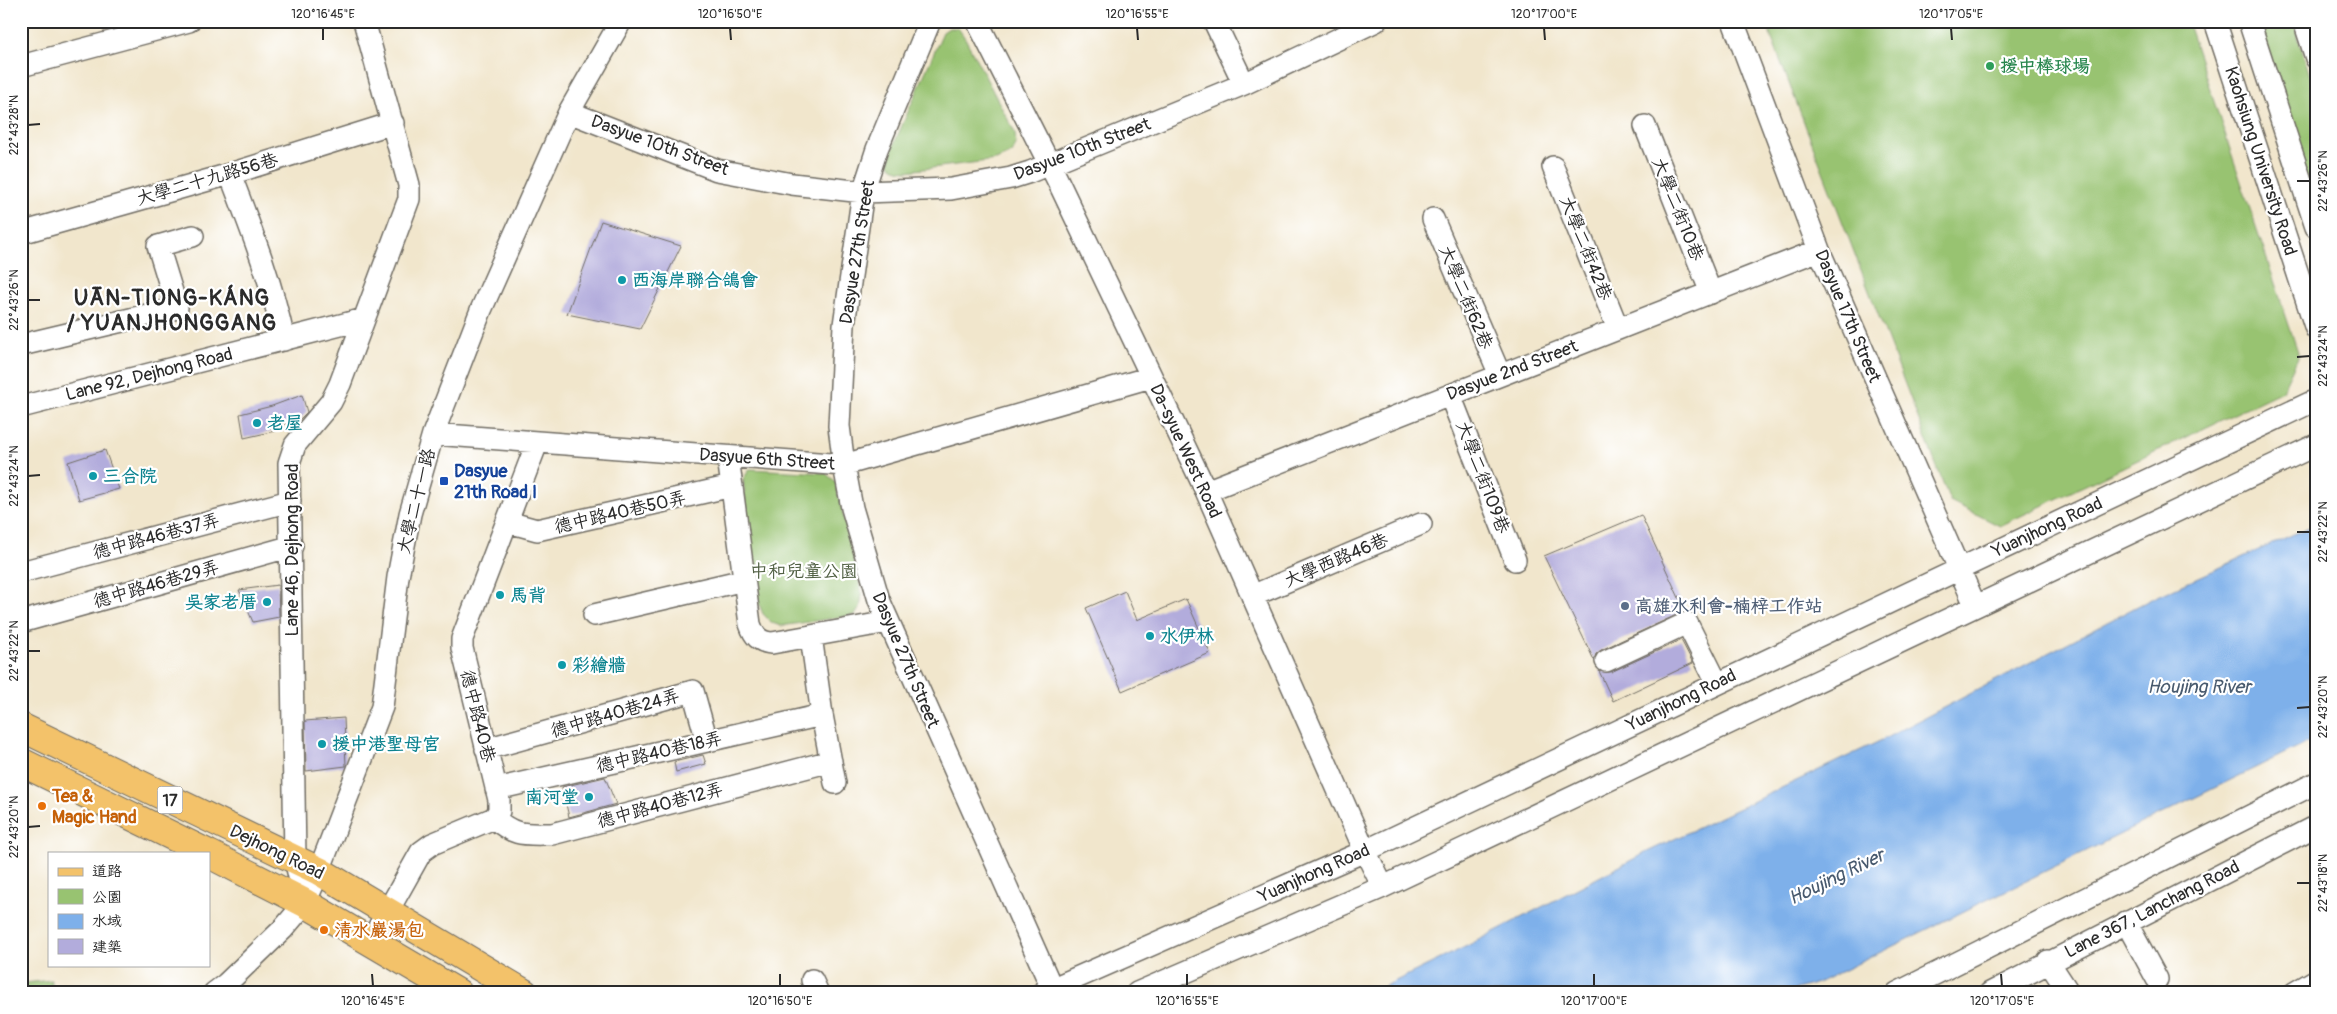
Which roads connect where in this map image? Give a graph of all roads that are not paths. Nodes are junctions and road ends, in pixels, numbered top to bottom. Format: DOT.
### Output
graph roads {
  1 [pos="189,21"];
  2 [pos="364,21"];
  3 [pos="621,21"];
  4 [pos="930,21"];
  5 [pos="978,21"];
  6 [pos="1214,21"];
  7 [pos="1376,21"];
  8 [pos="1733,21"];
  9 [pos="2215,21"];
  10 [pos="2248,21"];
  11 [pos="2304,21"];
  12 [pos="2316,58"];
  13 [pos="21,66"];
  14 [pos="1244,84"];
  15 [pos="570,112"];
  16 [pos="393,123"];
  17 [pos="1644,126"];
  18 [pos="1050,164"];
  19 [pos="1553,167"];
  20 [pos="230,174"];
  21 [pos="863,192"];
  22 [pos="1432,219"];
  23 [pos="2316,227"];
  24 [pos="21,234"];
  25 [pos="194,236"];
  26 [pos="1819,250"];
  27 [pos="1711,292"];
  28 [pos="364,319"];
  29 [pos="1618,329"];
  30 [pos="2316,329"];
  31 [pos="284,340"];
  32 [pos="21,345"];
  33 [pos="1500,375"];
  34 [pos="1151,377"];
  35 [pos="1450,395"];
  36 [pos="2316,400"];
  37 [pos="21,407"];
  38 [pos="433,434"];
  39 [pos="537,443"];
  40 [pos="2316,445"];
  41 [pos="728,457"];
  42 [pos="844,465"];
  43 [pos="732,486"];
  44 [pos="1206,490"];
  45 [pos="290,501"];
  46 [pos="508,522"];
  47 [pos="1421,524"];
  48 [pos="292,546"];
  49 [pos="1515,560"];
  50 [pos="1958,569"];
  51 [pos="21,572"];
  52 [pos="744,580"];
  53 [pos="1252,596"];
  54 [pos="1975,605"];
  55 [pos="594,615"];
  56 [pos="21,622"];
  57 [pos="888,622"];
  58 [pos="811,636"];
  59 [pos="1606,661"];
  60 [pos="1716,683"];
  61 [pos="822,715"];
  62 [pos="21,727"];
  63 [pos="707,741"];
  64 [pos="486,748"];
  65 [pos="831,761"];
  66 [pos="21,762"];
  67 [pos="835,783"];
  68 [pos="2316,783"];
  69 [pos="496,789"];
  70 [pos="494,818"];
  71 [pos="2316,826"];
  72 [pos="1365,851"];
  73 [pos="206,852"];
  74 [pos="210,854"];
  75 [pos="295,859"];
  76 [pos="319,871"];
  77 [pos="1383,887"];
  78 [pos="305,903"];
  79 [pos="388,911"];
  80 [pos="2126,922"];
  81 [pos="371,941"];
  82 [pos="2048,961"];
  83 [pos="2156,980"];
  84 [pos="2316,980"];
  85 [pos="1049,991"];
  86 [pos="214,993"];
  87 [pos="458,993"];
  88 [pos="524,993"];
  89 [pos="1137,993"];
  90 [pos="1897,993"];
  91 [pos="1990,993"];
  92 [pos="2069,993"];
  93 [pos="2294,993"];
  1 -- 13 [label="street"];
  2 -- 16 [label="street, Lane 46, Dejhong Road"];
  3 -- 15 [label="street, 大學二十一路"];
  4 -- 21 [label="street, Dasyue 27th Street"];
  5 -- 18 [label="street, Da-syue West Road"];
  6 -- 14 [label="street"];
  7 -- 14 [label="street, Dasyue 10th Street"];
  8 -- 26 [label="street, Dasyue 17th Street"];
  9 -- 30 [label="street, Kaohsiung University Road"];
  10 -- 23 [label="street, Kaohsiung University Road"];
  11 -- 12 [label="street"];
  14 -- 18 [label="street, Dasyue 10th Street"];
  15 -- 21 [label="street, Dasyue 10th Street"];
  15 -- 38 [label="street, 大學二十一路"];
  16 -- 20 [label="street, 大學二十九路56巷"];
  16 -- 28 [label="street, Lane 46, Dejhong Road"];
  17 -- 27 [label="street, 大學二街10巷"];
  18 -- 21 [label="street, Dasyue 10th Street"];
  18 -- 34 [label="street, Da-syue West Road"];
  19 -- 29 [label="street, 大學二街42巷"];
  20 -- 24 [label="street, 大學二十九路56巷"];
  20 -- 31 [label="street"];
  21 -- 42 [label="street, Dasyue 27th Street"];
  22 -- 33 [label="street, 大學二街62巷"];
  25 -- 32 [label="street"];
  26 -- 27 [label="street, Dasyue 2nd Street"];
  26 -- 50 [label="street, Dasyue 17th Street"];
  27 -- 29 [label="street, Dasyue 2nd Street"];
  28 -- 31 [label="street, Lane 92, Dejhong Road"];
  28 -- 45 [label="street, Lane 46, Dejhong Road"];
  29 -- 33 [label="street, Dasyue 2nd Street"];
  31 -- 37 [label="street, Lane 92, Dejhong Road"];
  33 -- 35 [label="street, Dasyue 2nd Street"];
  34 -- 42 [label="street, Dasyue 6th Street"];
  34 -- 44 [label="street, Da-syue West Road"];
  35 -- 44 [label="street, Dasyue 2nd Street"];
  35 -- 49 [label="street, 大學二街109巷"];
  36 -- 50 [label="street, Yuanjhong Road"];
  38 -- 39 [label="street, Dasyue 6th Street"];
  38 -- 76 [label="street, 大學二十一路"];
  39 -- 41 [label="street, Dasyue 6th Street"];
  39 -- 46 [label="street, 德中路40巷"];
  40 -- 54 [label="street"];
  41 -- 42 [label="street, Dasyue 6th Street"];
  41 -- 43 [label="street"];
  42 -- 57 [label="street, Dasyue 27th Street"];
  43 -- 46 [label="street, 德中路40巷50弄"];
  43 -- 52 [label="street"];
  44 -- 53 [label="street, Da-syue West Road"];
  45 -- 48 [label="street, Lane 46, Dejhong Road"];
  45 -- 51 [label="street, 德中路46巷37弄"];
  46 -- 64 [label="street, 德中路40巷"];
  47 -- 53 [label="street, 大學西路46巷"];
  48 -- 56 [label="street, 德中路46巷29弄"];
  48 -- 75 [label="street, Lane 46, Dejhong Road"];
  50 -- 54 [label="street, Dasyue 17th Street"];
  50 -- 60 [label="street, Yuanjhong Road"];
  52 -- 55 [label="street"];
  52 -- 58 [label="street"];
  53 -- 72 [label="street, Da-syue West Road"];
  54 -- 77 [label="street"];
  57 -- 58 [label="street"];
  57 -- 85 [label="street, Dasyue 27th Street"];
  58 -- 61 [label="street"];
  59 -- 60 [label="street"];
  60 -- 72 [label="street, Yuanjhong Road"];
  61 -- 63 [label="street, 德中路40巷18弄"];
  61 -- 65 [label="street"];
  62 -- 75 [label="main road, Dejhong Road / 17"];
  63 -- 64 [label="street, 德中路40巷24弄"];
  63 -- 69 [label="street, 德中路40巷18弄"];
  64 -- 69 [label="street, 德中路40巷"];
  65 -- 67 [label="street"];
  65 -- 70 [label="street, 德中路40巷12弄"];
  66 -- 73 [label="main road, Dejhong Road / 17"];
  68 -- 90 [label="street"];
  69 -- 70 [label="street, 德中路40巷"];
  70 -- 79 [label="street"];
  71 -- 80 [label="street, Lane 367, Lanchang Road"];
  72 -- 77 [label="street, Da-syue West Road"];
  72 -- 85 [label="street, Yuanjhong Road"];
  74 -- 78 [label="main road, Dejhong Road / 17"];
  75 -- 76 [label="main road, Dejhong Road / 17"];
  75 -- 78 [label="street, Lane 46, Dejhong Road"];
  76 -- 78 [label="street, 大學二十一路"];
  76 -- 79 [label="main road, Dejhong Road / 17"];
  77 -- 89 [label="street"];
  78 -- 81 [label="main road, Dejhong Road / 17"];
  78 -- 86 [label="street, 大學二十一路"];
  79 -- 81 [label="street"];
  79 -- 88 [label="main road, Dejhong Road / 17"];
  80 -- 82 [label="street, Lane 367, Lanchang Road"];
  80 -- 83 [label="street"];
  81 -- 87 [label="main road, Dejhong Road / 17"];
  82 -- 91 [label="street, Lane 367, Lanchang Road"];
  82 -- 92 [label="street"];
  84 -- 93 [label="street"];
}
